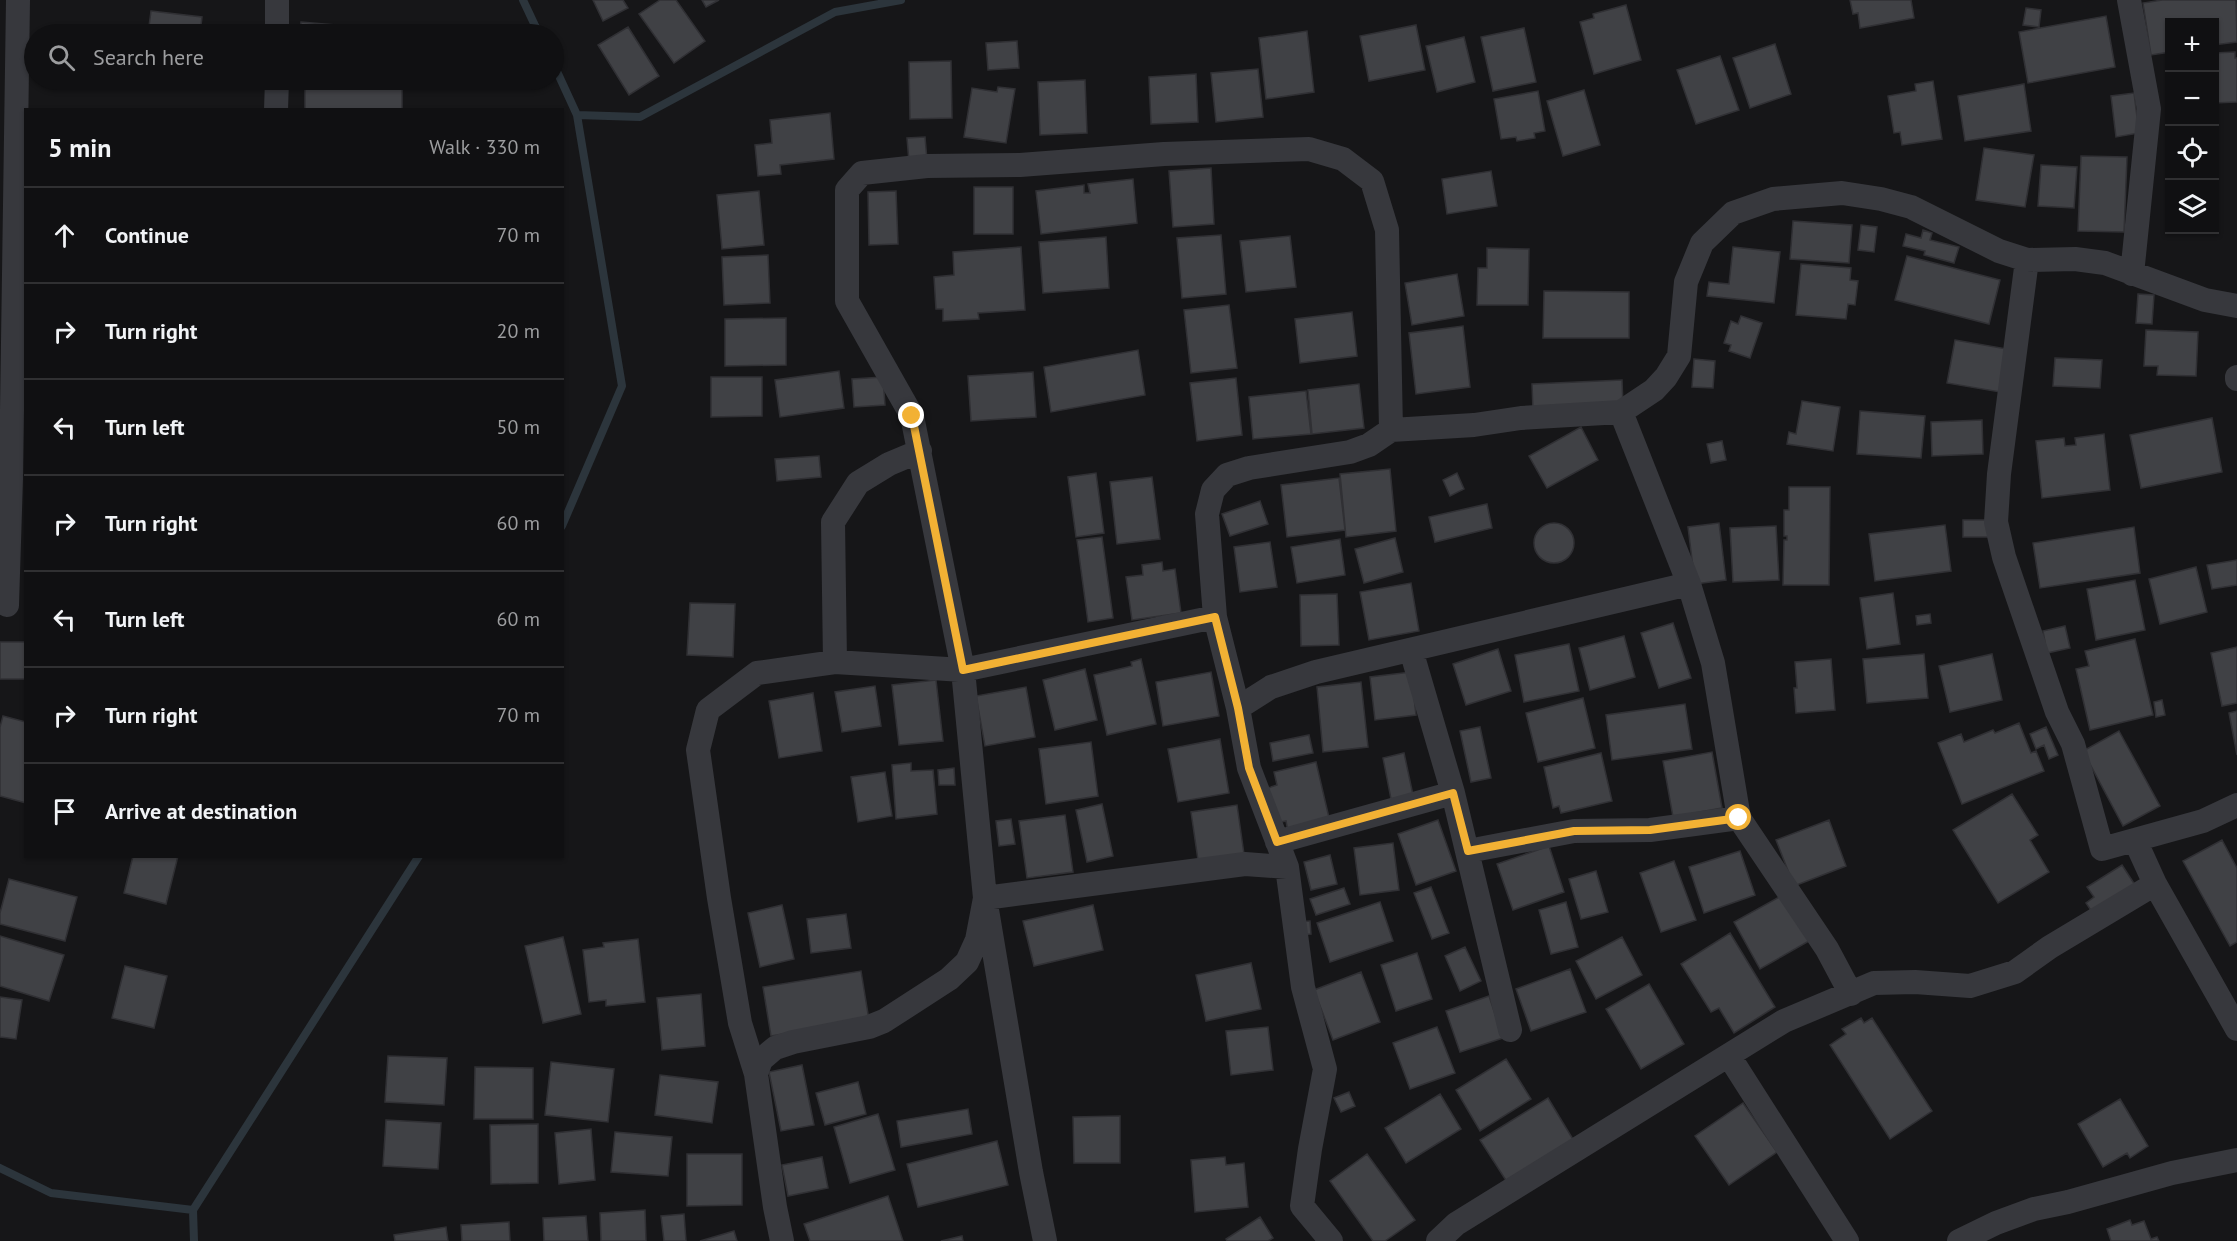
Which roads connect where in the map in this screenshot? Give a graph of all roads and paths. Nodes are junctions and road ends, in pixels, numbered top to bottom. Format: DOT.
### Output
graph roads {
  1 [pos="18,0"];
  2 [pos="277,0"];
  3 [pos="2129,0"];
  4 [pos="277,24"];
  5 [pos="277,90"];
  6 [pos="276,108"];
  7 [pos="2027,260"];
  8 [pos="2132,274"];
  9 [pos="2237,306"];
  10 [pos="1621,412"];
  11 [pos="1391,430"];
  12 [pos="920,451"];
  13 [pos="1689,584"];
  14 [pos="11,606"];
  15 [pos="1215,617"];
  16 [pos="1411,650"];
  17 [pos="835,662"];
  18 [pos="963,670"];
  19 [pos="1238,708"];
  20 [pos="1453,793"];
  21 [pos="2237,805"];
  22 [pos="1739,818"];
  23 [pos="2135,840"];
  24 [pos="1277,842"];
  25 [pos="1468,851"];
  26 [pos="1287,867"];
  27 [pos="2155,884"];
  28 [pos="985,898"];
  29 [pos="1851,994"];
  30 [pos="2237,1029"];
  31 [pos="1510,1030"];
  32 [pos="1729,1056"];
  33 [pos="756,1074"];
  34 [pos="2237,1160"];
  35 [pos="782,1241"];
  36 [pos="1045,1241"];
  37 [pos="1331,1241"];
  38 [pos="1438,1241"];
  39 [pos="1847,1241"];
  40 [pos="1959,1241"];
  1 -- 14 [label="street"];
  2 -- 4 [label="street"];
  3 -- 8 [label="street"];
  5 -- 6 [label="street"];
  7 -- 8 [label="street"];
  7 -- 10 [label="street"];
  7 -- 23 [label="street"];
  8 -- 9 [label="street"];
  10 -- 11 [label="street"];
  10 -- 13 [label="street"];
  11 -- 12 [label="street"];
  11 -- 15 [label="street"];
  12 -- 17 [label="street"];
  12 -- 18 [label="street"];
  13 -- 16 [label="street"];
  13 -- 22 [label="street"];
  15 -- 18 [label="street"];
  15 -- 19 [label="street"];
  16 -- 19 [label="street"];
  16 -- 20 [label="street"];
  17 -- 18 [label="street"];
  17 -- 33 [label="street"];
  18 -- 28 [label="street"];
  19 -- 24 [label="street"];
  20 -- 24 [label="street"];
  20 -- 25 [label="street"];
  21 -- 23 [label="street"];
  22 -- 25 [label="street"];
  22 -- 29 [label="street"];
  23 -- 27 [label="street"];
  24 -- 26 [label="street"];
  25 -- 31 [label="street"];
  26 -- 28 [label="street"];
  26 -- 37 [label="street"];
  27 -- 29 [label="street"];
  27 -- 30 [label="street"];
  28 -- 33 [label="street"];
  28 -- 36 [label="street"];
  29 -- 32 [label="street"];
  32 -- 38 [label="street"];
  32 -- 39 [label="street"];
  33 -- 35 [label="street"];
  34 -- 40 [label="street"];
}
